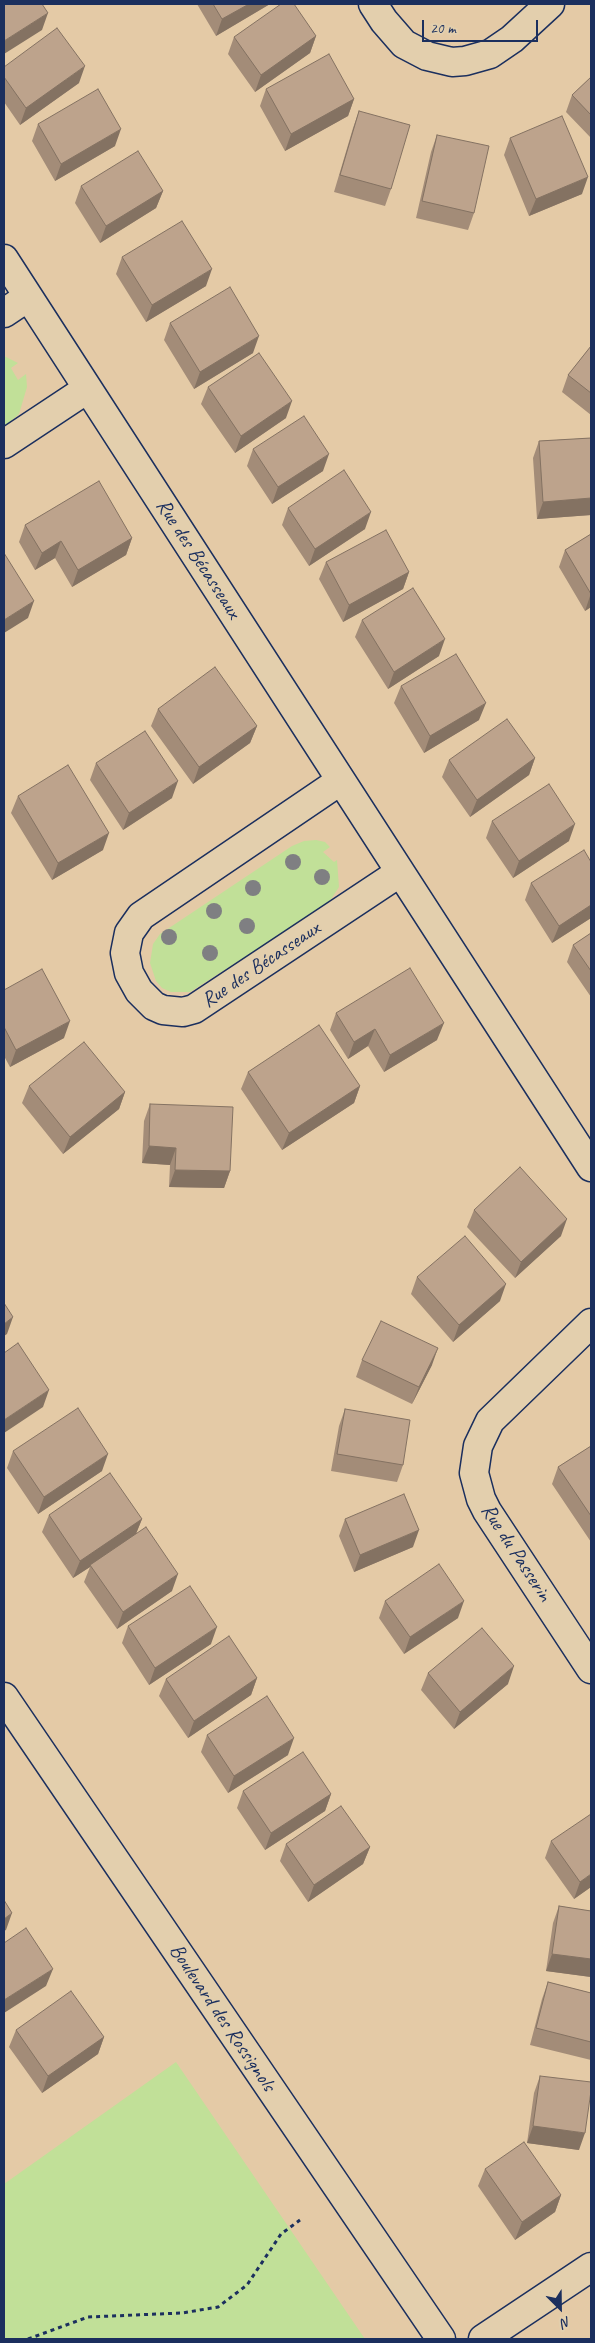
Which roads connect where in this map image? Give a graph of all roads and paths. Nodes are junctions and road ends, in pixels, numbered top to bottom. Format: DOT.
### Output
graph roads {
  1 [pos="373,4"];
  2 [pos="550,4"];
  3 [pos="4,259"];
  4 [pos="28,297"];
  5 [pos="4,313"];
  6 [pos="87,389"];
  7 [pos="4,444"];
  8 [pos="340,781"];
  9 [pos="399,873"];
  10 [pos="591,1167"];
  11 [pos="591,1323"];
  12 [pos="591,1669"];
  13 [pos="4,1697"];
  14 [pos="300,2220"];
  15 [pos="591,2267"];
  16 [pos="28,2339"];
  17 [pos="441,2339"];
  18 [pos="483,2339"];
  1 -- 2 [label="street"];
  3 -- 4 [label="street, Rue des Bécasseaux"];
  4 -- 5 [label="street"];
  4 -- 6 [label="street, Rue des Bécasseaux"];
  6 -- 7 [label="street"];
  6 -- 8 [label="street, Rue des Bécasseaux"];
  8 -- 9 [label="street, Rue des Bécasseaux"];
  8 -- 9 [label="street, Rue des Bécasseaux"];
  9 -- 10 [label="street, Rue des Bécasseaux"];
  11 -- 12 [label="street, Rue du Passerin"];
  13 -- 17 [label="street, Boulevard des Rossignols"];
  14 -- 16 [label="path"];
  15 -- 18 [label="street"];
}
